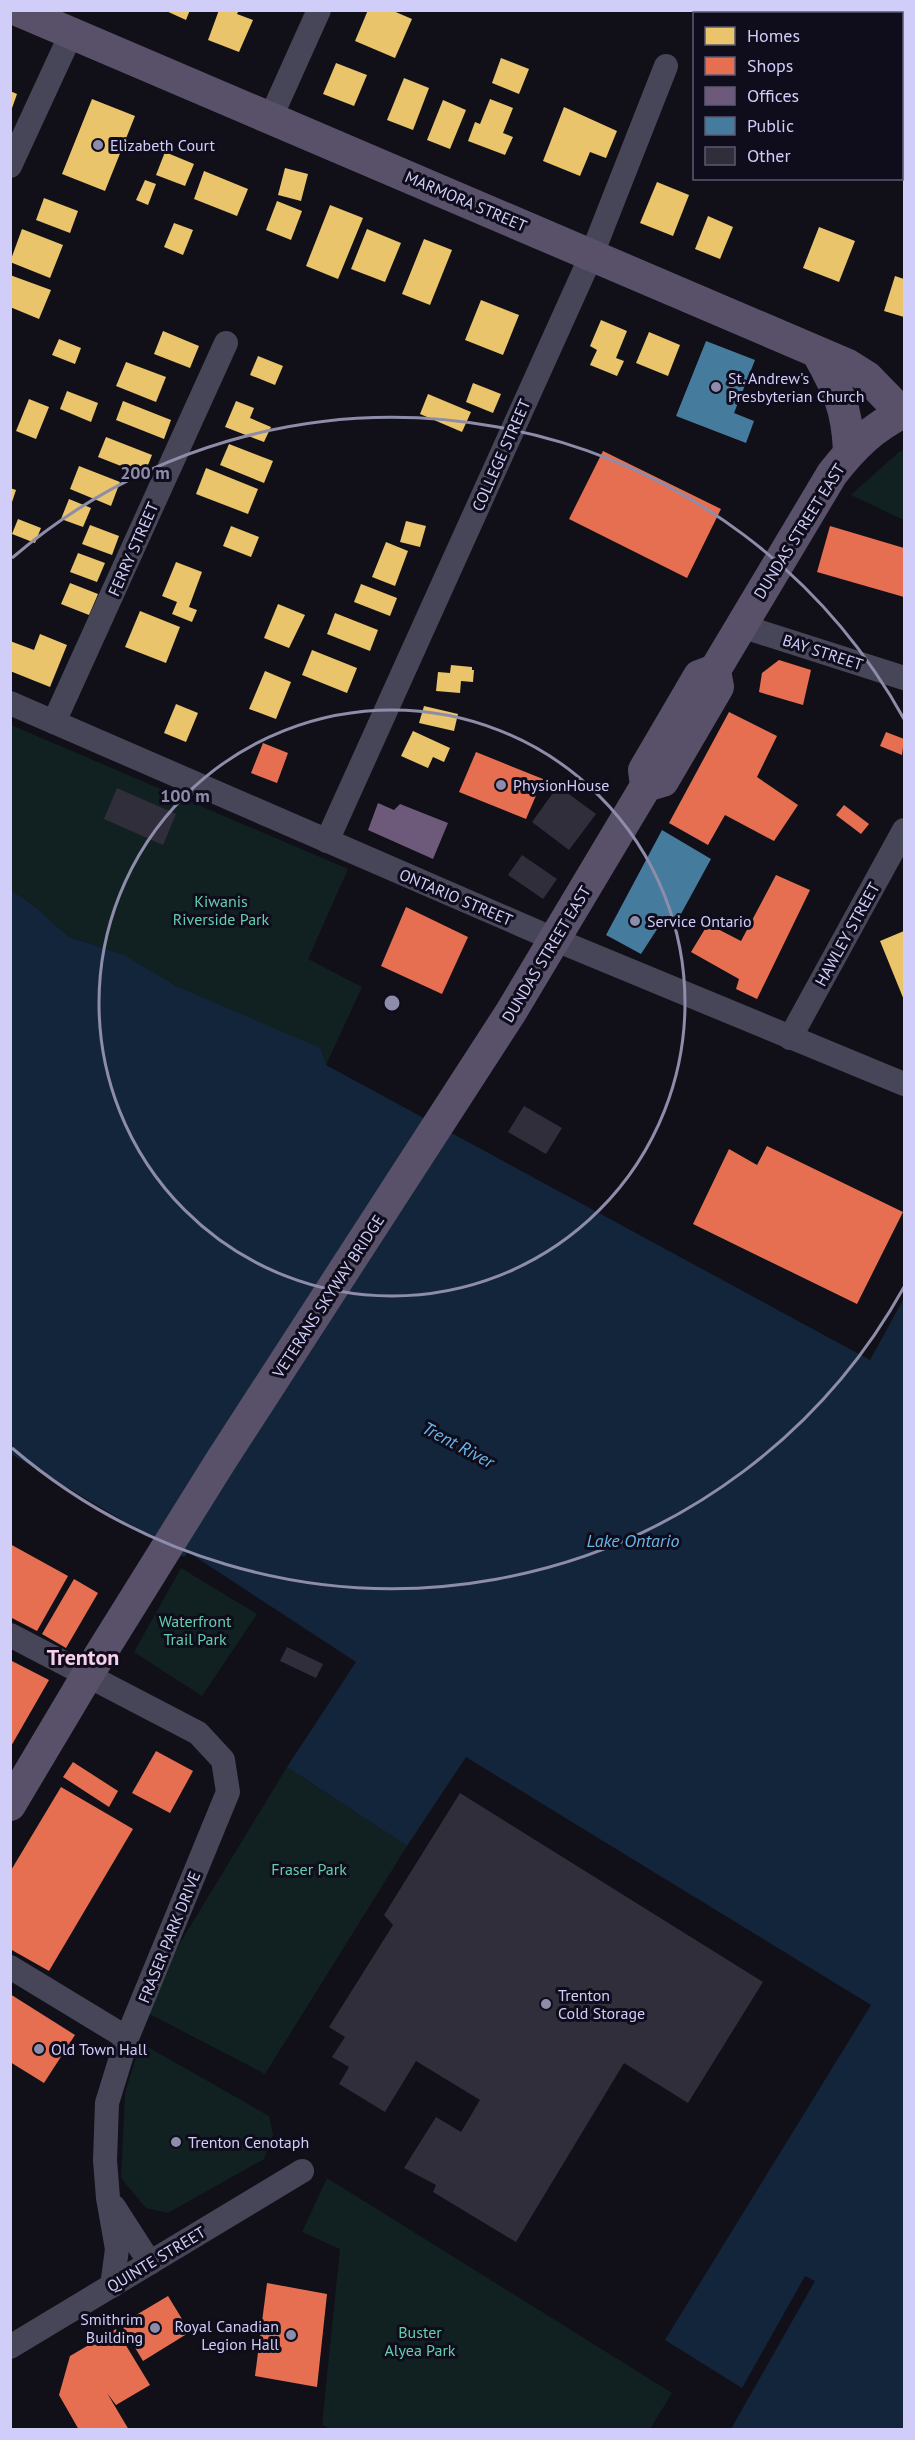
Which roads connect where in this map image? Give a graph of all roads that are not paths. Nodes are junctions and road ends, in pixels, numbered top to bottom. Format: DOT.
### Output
graph roads {
  1 [pos="16,10"];
  2 [pos="319,10"];
  3 [pos="71,34"];
  4 [pos="666,66"];
  5 [pos="270,119"];
  6 [pos="10,166"];
  7 [pos="592,254"];
  8 [pos="226,343"];
  9 [pos="817,352"];
  10 [pos="903,413"];
  11 [pos="849,451"];
  12 [pos="741,626"];
  13 [pos="904,678"];
  14 [pos="10,704"];
  15 [pos="54,722"];
  16 [pos="904,830"];
  17 [pos="327,841"];
  18 [pos="556,940"];
  19 [pos="501,1028"];
  20 [pos="790,1038"];
  21 [pos="904,1084"];
  22 [pos="10,1635"];
  23 [pos="88,1674"];
  24 [pos="10,1805"];
  25 [pos="10,1968"];
  26 [pos="128,2038"];
  27 [pos="302,2171"];
  28 [pos="108,2198"];
  29 [pos="150,2263"];
  30 [pos="112,2286"];
  31 [pos="10,2347"];
  1 -- 3 [label="main road, MARMORA STREET"];
  2 -- 5 [label="street"];
  3 -- 5 [label="main road, MARMORA STREET"];
  3 -- 6 [label="street"];
  4 -- 7 [label="street, COLLEGE STREET"];
  5 -- 7 [label="main road, MARMORA STREET"];
  7 -- 9 [label="main road, MARMORA STREET"];
  7 -- 17 [label="street, COLLEGE STREET"];
  8 -- 15 [label="street, FERRY STREET"];
  9 -- 10 [label="main road, MARMORA STREET"];
  9 -- 11 [label="main road"];
  10 -- 11 [label="main road, DUNDAS STREET EAST"];
  11 -- 12 [label="main road, DUNDAS STREET EAST"];
  12 -- 13 [label="street, BAY STREET"];
  12 -- 18 [label="main road, DUNDAS STREET EAST"];
  14 -- 15 [label="street, ONTARIO STREET"];
  15 -- 17 [label="street, ONTARIO STREET"];
  16 -- 20 [label="street, HAWLEY STREET"];
  17 -- 18 [label="street, ONTARIO STREET"];
  18 -- 19 [label="main road, DUNDAS STREET EAST"];
  18 -- 20 [label="street, ONTARIO STREET"];
  19 -- 23 [label="main road, VETERANS SKYWAY BRIDGE"];
  20 -- 21 [label="street, ONTARIO STREET"];
  22 -- 23 [label="street, FRASER PARK DRIVE"];
  23 -- 24 [label="main road, VETERANS SKYWAY BRIDGE"];
  23 -- 26 [label="street, FRASER PARK DRIVE"];
  25 -- 26 [label="street"];
  26 -- 28 [label="street, FRASER PARK DRIVE"];
  27 -- 29 [label="street, QUINTE STREET"];
  28 -- 29 [label="street, FRASER PARK DRIVE"];
  28 -- 30 [label="street"];
  29 -- 30 [label="street, QUINTE STREET"];
  30 -- 31 [label="street, QUINTE STREET"];
}
